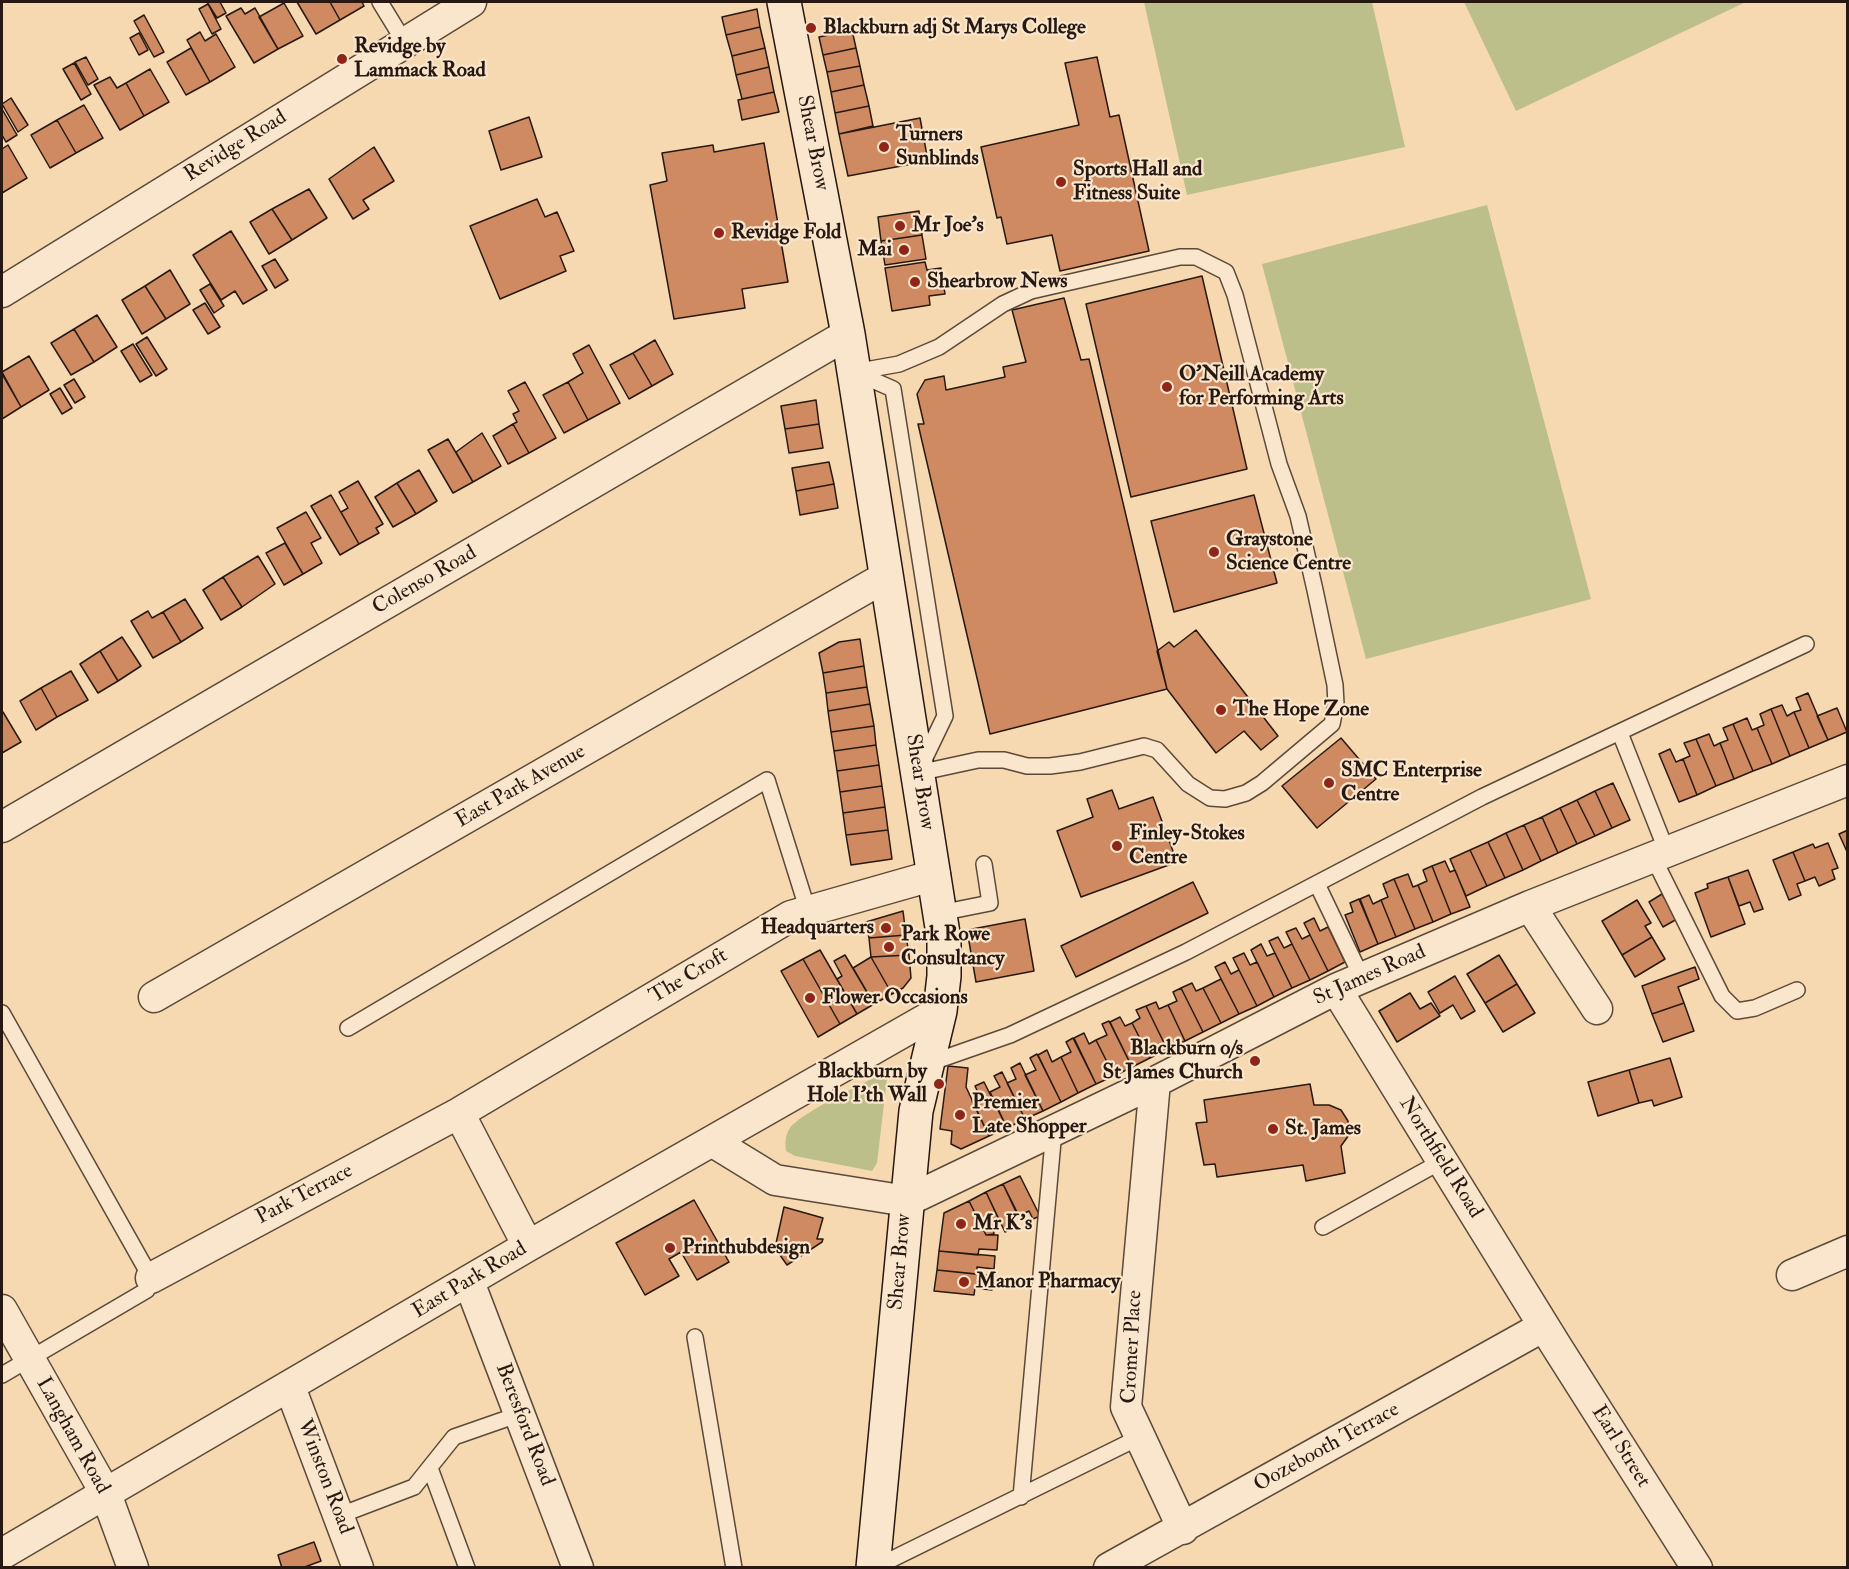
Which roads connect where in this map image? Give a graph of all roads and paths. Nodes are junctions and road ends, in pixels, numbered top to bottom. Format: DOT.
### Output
graph roads {
  1 [pos="380,2"];
  2 [pos="471,2"];
  3 [pos="784,2"];
  4 [pos="405,42"];
  5 [pos="2,292"];
  6 [pos="848,334"];
  7 [pos="854,372"];
  8 [pos="886,576"];
  9 [pos="1806,644"];
  10 [pos="1620,733"];
  11 [pos="918,773"];
  12 [pos="1848,780"];
  13 [pos="2,827"];
  14 [pos="1660,854"];
  15 [pos="984,864"];
  16 [pos="935,875"];
  17 [pos="1317,884"];
  18 [pos="1530,906"];
  19 [pos="808,911"];
  20 [pos="940,913"];
  21 [pos="1349,983"];
  22 [pos="1797,990"];
  23 [pos="154,997"];
  24 [pos="1597,1009"];
  25 [pos="940,1011"];
  26 [pos="2,1013"];
  27 [pos="348,1028"];
  28 [pos="927,1064"];
  29 [pos="1155,1082"];
  30 [pos="459,1113"];
  31 [pos="1054,1130"];
  32 [pos="713,1142"];
  33 [pos="1442,1161"];
  34 [pos="907,1202"];
  35 [pos="1323,1227"];
  36 [pos="528,1246"];
  37 [pos="1848,1251"];
  38 [pos="1792,1275"];
  39 [pos="151,1278"];
  40 [pos="470,1282"];
  41 [pos="2,1310"];
  42 [pos="1544,1326"];
  43 [pos="695,1337"];
  44 [pos="29,1359"];
  45 [pos="2,1375"];
  46 [pos="290,1387"];
  47 [pos="519,1414"];
  48 [pos="1140,1437"];
  49 [pos="430,1468"];
  50 [pos="106,1494"];
  51 [pos="1021,1497"];
  52 [pos="338,1516"];
  53 [pos="1183,1529"];
  54 [pos="2,1554"];
  55 [pos="133,1568"];
  56 [pos="358,1568"];
  57 [pos="467,1568"];
  58 [pos="578,1568"];
  59 [pos="734,1568"];
  60 [pos="873,1568"];
  61 [pos="1109,1568"];
  62 [pos="1697,1568"];
  1 -- 4 [label="lane"];
  2 -- 4 [label="street, Revidge Road"];
  3 -- 6 [label="main road, Shear Brow"];
  4 -- 5 [label="street, Revidge Road"];
  6 -- 7 [label="main road, Shear Brow"];
  6 -- 13 [label="street, Colenso Road"];
  7 -- 8 [label="main road, Shear Brow"];
  7 -- 11 [label="lane"];
  7 -- 11 [label="lane"];
  8 -- 11 [label="main road, Shear Brow"];
  8 -- 23 [label="street, East Park Avenue"];
  9 -- 10 [label="lane"];
  10 -- 14 [label="lane"];
  10 -- 17 [label="lane"];
  11 -- 16 [label="main road, Shear Brow"];
  12 -- 14 [label="street, St James Road"];
  14 -- 18 [label="street, St James Road"];
  14 -- 22 [label="lane"];
  15 -- 20 [label="lane"];
  16 -- 19 [label="street, The Croft"];
  16 -- 20 [label="main road, Shear Brow"];
  17 -- 21 [label="lane"];
  17 -- 28 [label="lane"];
  18 -- 21 [label="street, St James Road"];
  18 -- 24 [label="street"];
  19 -- 27 [label="lane"];
  19 -- 30 [label="street, The Croft"];
  20 -- 25 [label="main road, Shear Brow"];
  21 -- 29 [label="street, St James Road"];
  21 -- 33 [label="street, Northfield Road"];
  25 -- 28 [label="main road, Shear Brow"];
  25 -- 32 [label="street, East Park Road"];
  26 -- 39 [label="lane"];
  28 -- 34 [label="main road, Shear Brow"];
  29 -- 31 [label="street, St James Road"];
  29 -- 48 [label="street, Cromer Place"];
  30 -- 36 [label="street"];
  30 -- 39 [label="street, Park Terrace"];
  31 -- 34 [label="street, St James Road"];
  31 -- 51 [label="lane"];
  32 -- 34 [label="street"];
  32 -- 36 [label="street, East Park Road"];
  33 -- 35 [label="lane"];
  33 -- 42 [label="street, Northfield Road"];
  34 -- 60 [label="main road, Shear Brow"];
  36 -- 40 [label="street, East Park Road"];
  37 -- 38 [label="street"];
  39 -- 44 [label="lane"];
  40 -- 46 [label="street, East Park Road"];
  40 -- 47 [label="street, Beresford Road"];
  41 -- 44 [label="street, Langham Road"];
  42 -- 53 [label="street, Oozebooth Terrace"];
  42 -- 62 [label="street, Earl Street"];
  43 -- 59 [label="lane"];
  44 -- 45 [label="lane"];
  44 -- 50 [label="street, Langham Road"];
  46 -- 50 [label="street, East Park Road"];
  46 -- 52 [label="street, Winston Road"];
  47 -- 49 [label="lane"];
  47 -- 58 [label="street, Beresford Road"];
  48 -- 51 [label="lane"];
  48 -- 53 [label="street, Cromer Place"];
  49 -- 52 [label="lane"];
  49 -- 57 [label="lane"];
  50 -- 54 [label="street, East Park Road"];
  50 -- 55 [label="street, Langham Road"];
  51 -- 60 [label="lane"];
  52 -- 56 [label="street, Winston Road"];
  53 -- 61 [label="street, Oozebooth Terrace"];
}
